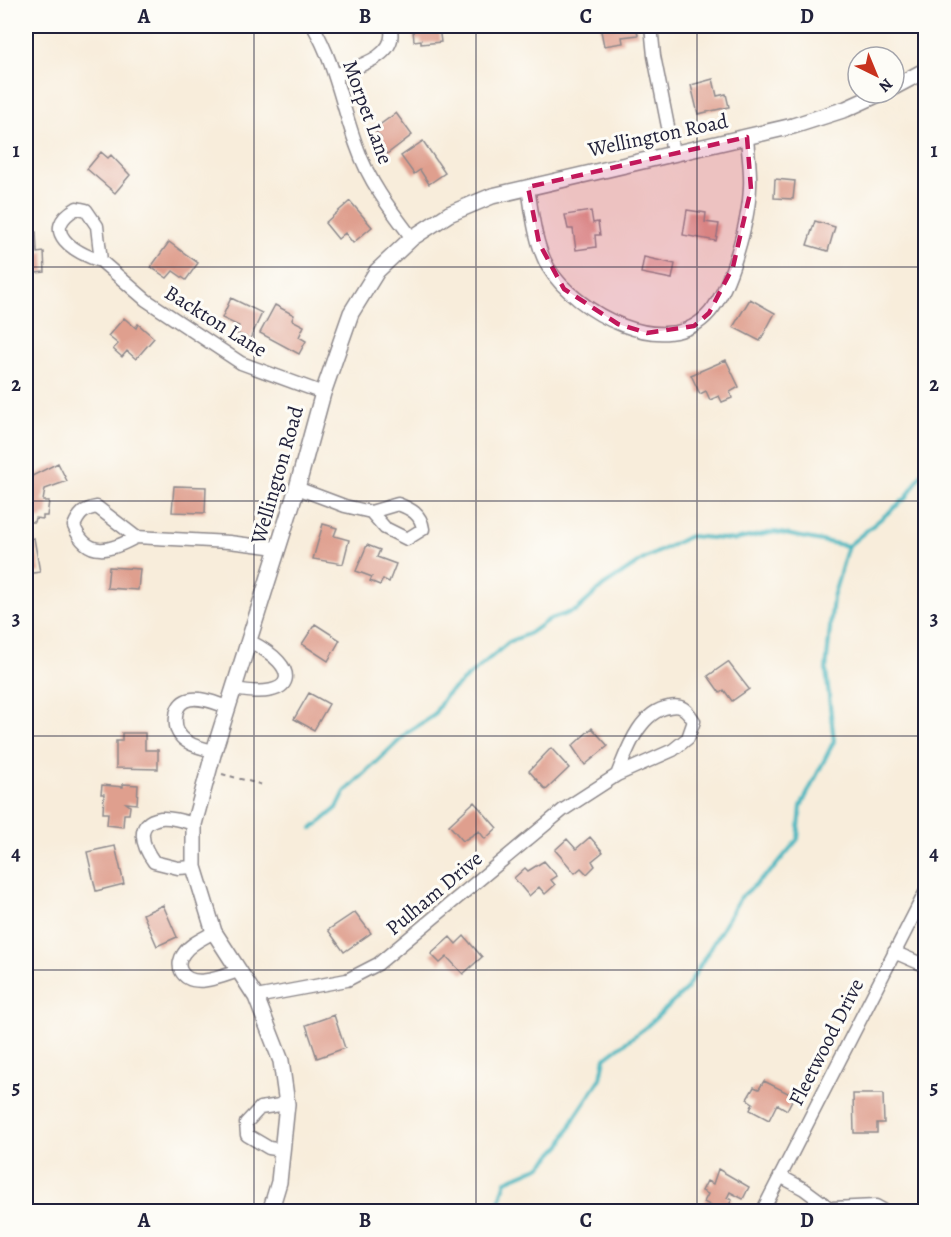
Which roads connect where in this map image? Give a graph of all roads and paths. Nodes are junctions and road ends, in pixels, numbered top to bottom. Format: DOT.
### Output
graph roads {
  1 [pos="328,26"];
  2 [pos="390,26"];
  3 [pos="651,26"];
  4 [pos="314,28"];
  5 [pos="926,70"];
  6 [pos="335,75"];
  7 [pos="906,81"];
  8 [pos="855,105"];
  9 [pos="747,137"];
  10 [pos="673,152"];
  11 [pos="528,188"];
  12 [pos="412,238"];
  13 [pos="101,261"];
  14 [pos="323,393"];
  15 [pos="297,488"];
  16 [pos="371,512"];
  17 [pos="136,537"];
  18 [pos="277,548"];
  19 [pos="249,641"];
  20 [pos="235,690"];
  21 [pos="227,706"];
  22 [pos="214,751"];
  23 [pos="208,771"];
  24 [pos="617,775"];
  25 [pos="263,785"];
  26 [pos="194,824"];
  27 [pos="194,867"];
  28 [pos="926,891"];
  29 [pos="921,911"];
  30 [pos="214,932"];
  31 [pos="894,952"];
  32 [pos="926,966"];
  33 [pos="238,970"];
  34 [pos="256,998"];
  35 [pos="287,1104"];
  36 [pos="282,1150"];
  37 [pos="780,1176"];
  38 [pos="834,1210"];
  39 [pos="270,1212"];
  40 [pos="762,1212"];
  41 [pos="887,1212"];
  1 -- 4 [label="street"];
  2 -- 6 [label="street"];
  3 -- 10 [label="street"];
  4 -- 6 [label="street, Morpet Lane"];
  5 -- 7 [label="street"];
  6 -- 12 [label="street, Morpet Lane"];
  8 -- 9 [label="street, Wellington Road"];
  9 -- 10 [label="street, Wellington Road"];
  9 -- 11 [label="street"];
  10 -- 11 [label="street, Wellington Road"];
  11 -- 12 [label="street, Wellington Road"];
  12 -- 14 [label="street, Wellington Road"];
  13 -- 14 [label="street, Backton Lane"];
  14 -- 15 [label="street, Wellington Road"];
  15 -- 16 [label="street"];
  15 -- 18 [label="street, Wellington Road"];
  17 -- 17 [label="street"];
  17 -- 18 [label="street"];
  18 -- 19 [label="street, Wellington Road"];
  19 -- 20 [label="street, Wellington Road"];
  19 -- 20 [label="street"];
  20 -- 21 [label="street, Wellington Road"];
  21 -- 22 [label="street, Wellington Road"];
  21 -- 22 [label="street"];
  22 -- 23 [label="street, Wellington Road"];
  23 -- 25 [label="path"];
  23 -- 26 [label="street, Wellington Road"];
  24 -- 24 [label="street, Pulham Drive"];
  24 -- 34 [label="street, Pulham Drive"];
  26 -- 27 [label="street, Wellington Road"];
  26 -- 27 [label="street"];
  27 -- 30 [label="street, Wellington Road"];
  28 -- 29 [label="street, Fleetwood Drive"];
  29 -- 31 [label="street, Fleetwood Drive"];
  30 -- 33 [label="street, Wellington Road"];
  30 -- 33 [label="street"];
  31 -- 32 [label="street"];
  31 -- 37 [label="street, Fleetwood Drive"];
  33 -- 34 [label="street, Wellington Road"];
  34 -- 35 [label="street, Wellington Road"];
  35 -- 36 [label="street, Wellington Road"];
  35 -- 36 [label="street"];
  36 -- 39 [label="street, Wellington Road"];
  37 -- 38 [label="street"];
  37 -- 40 [label="street, Fleetwood Drive"];
  38 -- 41 [label="street"];
}
